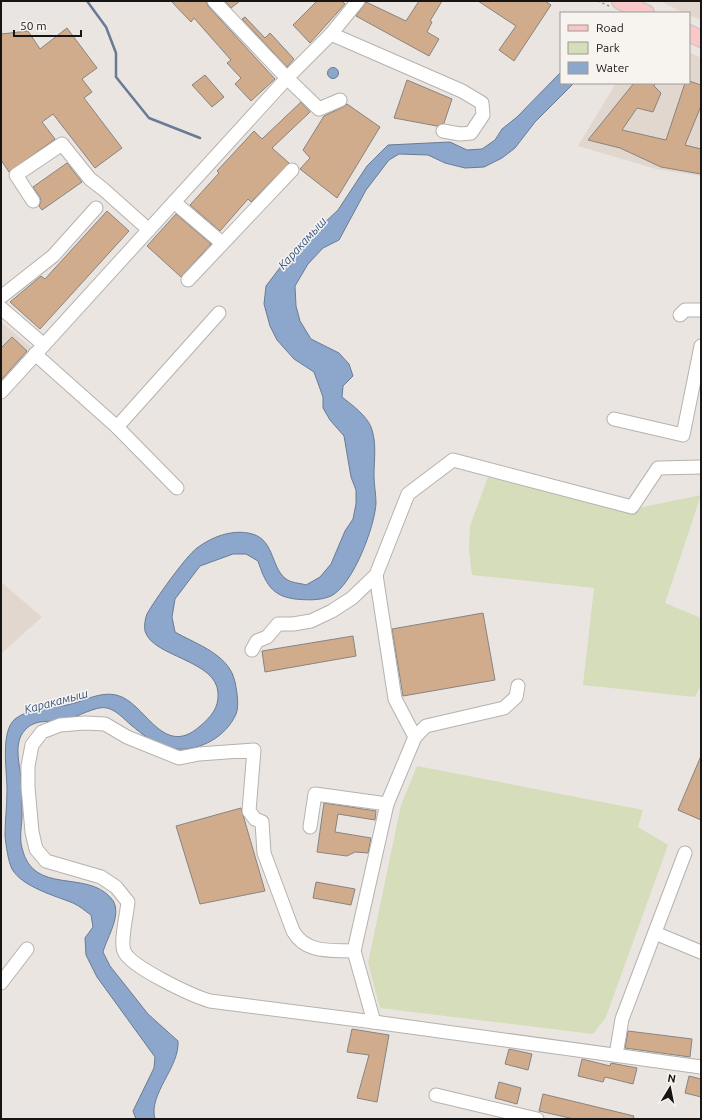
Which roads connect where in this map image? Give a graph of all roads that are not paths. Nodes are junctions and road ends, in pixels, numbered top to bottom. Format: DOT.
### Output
graph roads {
  1 [pos="214,1"];
  2 [pos="620,1"];
  3 [pos="356,2"];
  4 [pos="644,12"];
  5 [pos="331,34"];
  6 [pos="690,34"];
  7 [pos="701,39"];
  8 [pos="287,78"];
  9 [pos="340,100"];
  10 [pos="443,132"];
  11 [pos="292,170"];
  12 [pos="33,201"];
  13 [pos="174,202"];
  14 [pos="96,208"];
  15 [pos="149,230"];
  16 [pos="222,244"];
  17 [pos="188,280"];
  18 [pos="1,297"];
  19 [pos="1,308"];
  20 [pos="701,310"];
  21 [pos="219,313"];
  22 [pos="680,315"];
  23 [pos="701,346"];
  24 [pos="39,350"];
  25 [pos="1,392"];
  26 [pos="614,418"];
  27 [pos="117,426"];
  28 [pos="701,467"];
  29 [pos="177,488"];
  30 [pos="376,575"];
  31 [pos="252,650"];
  32 [pos="518,686"];
  33 [pos="414,737"];
  34 [pos="387,804"];
  35 [pos="310,826"];
  36 [pos="685,853"];
  37 [pos="655,933"];
  38 [pos="27,949"];
  39 [pos="354,951"];
  40 [pos="701,952"];
  41 [pos="1,983"];
  42 [pos="374,1022"];
  43 [pos="616,1055"];
  44 [pos="701,1067"];
  45 [pos="436,1095"];
  46 [pos="537,1119"];
  1 -- 8 [label="street"];
  2 -- 4 [label="main road"];
  3 -- 5 [label="street"];
  5 -- 8 [label="street"];
  5 -- 10 [label="street"];
  6 -- 7 [label="main road"];
  8 -- 9 [label="street"];
  8 -- 13 [label="street"];
  11 -- 16 [label="street"];
  12 -- 15 [label="street"];
  13 -- 15 [label="street"];
  13 -- 16 [label="street"];
  14 -- 18 [label="street"];
  15 -- 24 [label="street"];
  16 -- 17 [label="street"];
  19 -- 24 [label="street"];
  20 -- 22 [label="street"];
  21 -- 27 [label="street"];
  23 -- 26 [label="street"];
  24 -- 25 [label="street"];
  24 -- 27 [label="street"];
  27 -- 29 [label="street"];
  28 -- 30 [label="street"];
  30 -- 31 [label="street"];
  30 -- 33 [label="street"];
  32 -- 33 [label="street"];
  33 -- 34 [label="street"];
  34 -- 35 [label="street"];
  34 -- 39 [label="street"];
  36 -- 37 [label="street"];
  37 -- 40 [label="street"];
  37 -- 43 [label="street"];
  38 -- 41 [label="street"];
  39 -- 42 [label="street"];
  39 -- 42 [label="street"];
  42 -- 43 [label="street"];
  43 -- 44 [label="street"];
  45 -- 46 [label="street"];
}
